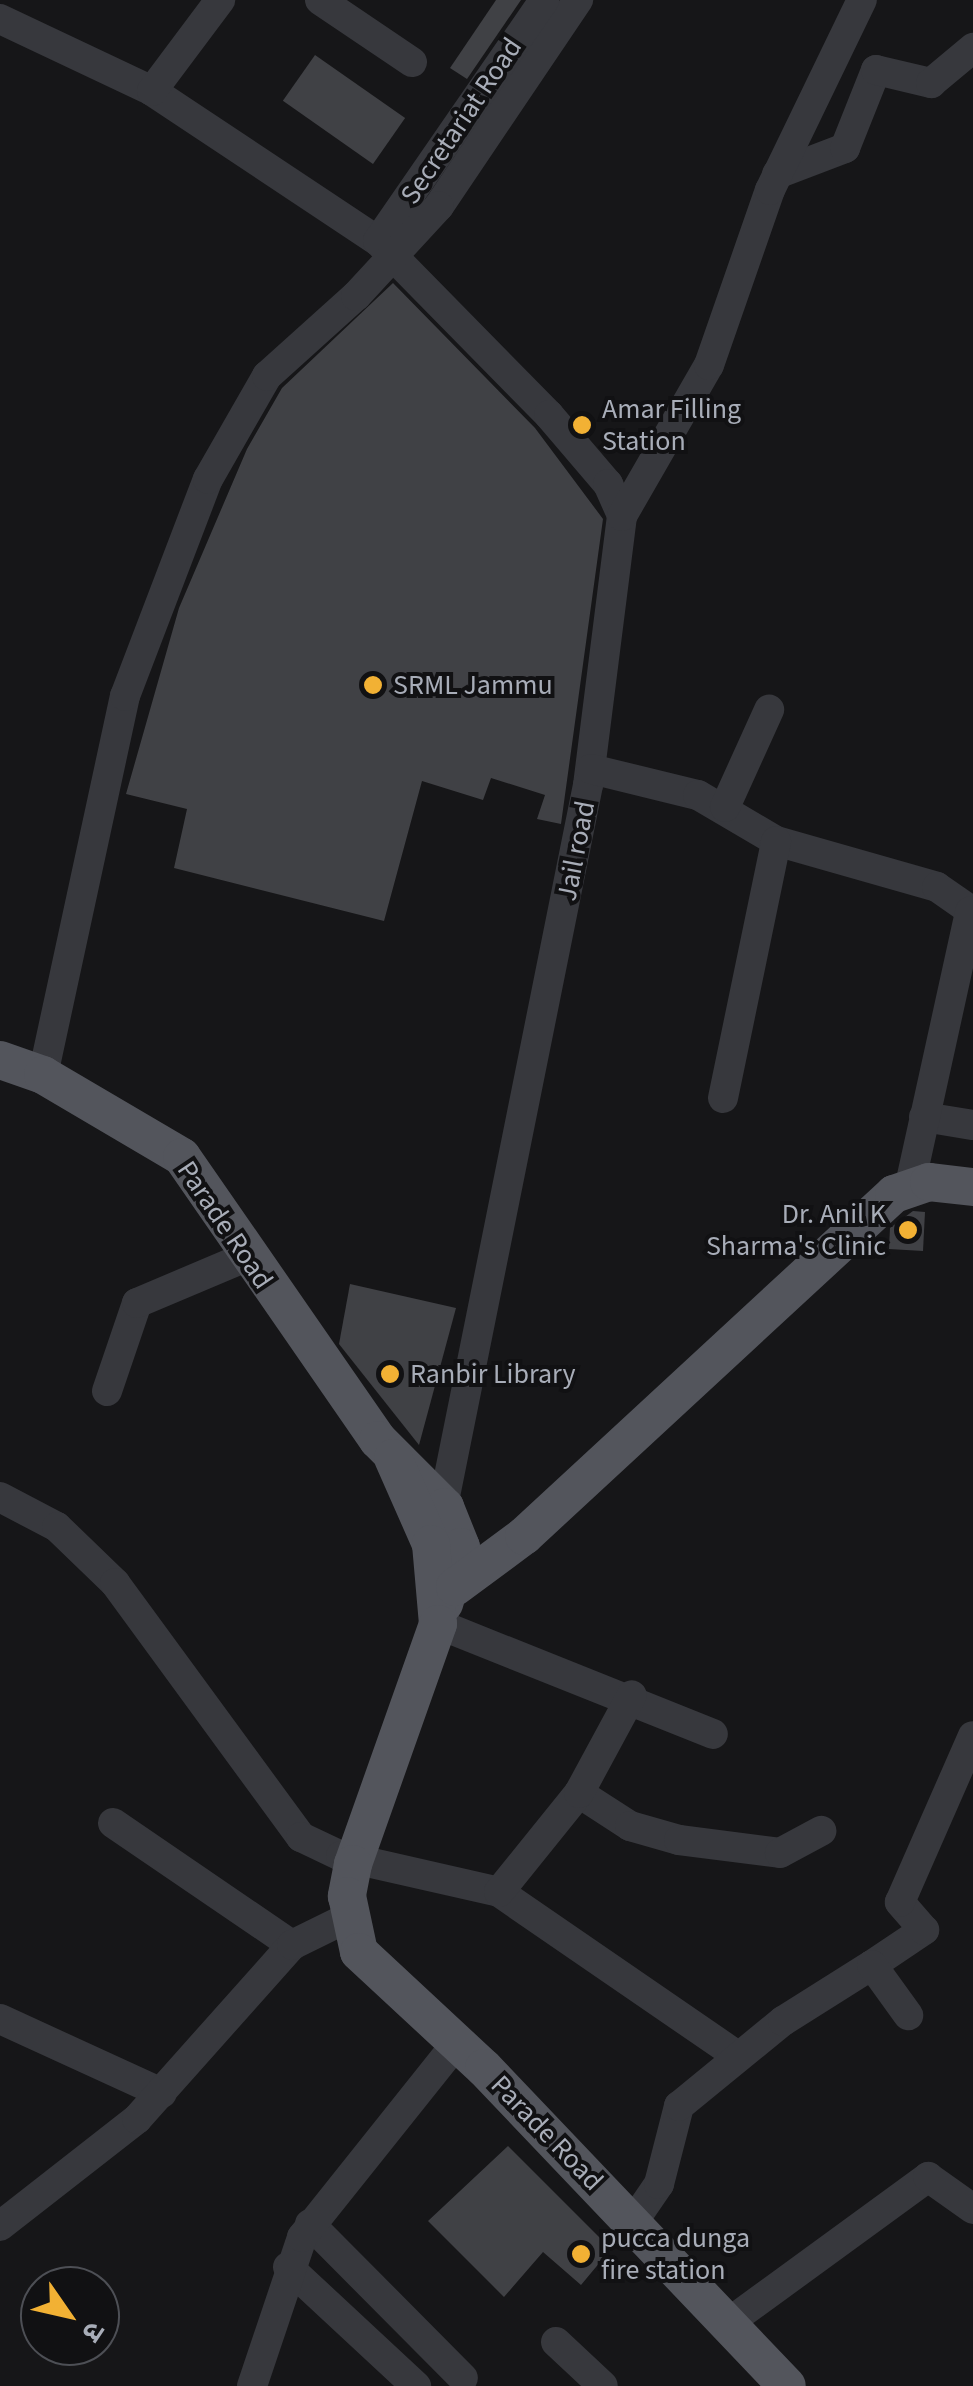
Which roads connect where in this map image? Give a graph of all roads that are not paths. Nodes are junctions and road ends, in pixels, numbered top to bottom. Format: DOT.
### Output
graph roads {
  1 [pos="220,0"];
  2 [pos="320,0"];
  3 [pos="544,0"];
  4 [pos="578,0"];
  5 [pos="862,0"];
  6 [pos="0,19"];
  7 [pos="973,48"];
  8 [pos="412,62"];
  9 [pos="152,91"];
  10 [pos="777,174"];
  11 [pos="378,241"];
  12 [pos="622,516"];
  13 [pos="770,710"];
  14 [pos="591,769"];
  15 [pos="725,806"];
  16 [pos="776,841"];
  17 [pos="972,911"];
  18 [pos="959,1025"];
  19 [pos="0,1060"];
  20 [pos="43,1075"];
  21 [pos="723,1098"];
  22 [pos="924,1118"];
  23 [pos="973,1125"];
  24 [pos="910,1185"];
  25 [pos="973,1187"];
  26 [pos="248,1256"];
  27 [pos="107,1391"];
  28 [pos="393,1458"];
  29 [pos="0,1498"];
  30 [pos="445,1506"];
  31 [pos="432,1544"];
  32 [pos="444,1607"];
  33 [pos="632,1696"];
  34 [pos="713,1734"];
  35 [pos="973,1736"];
  36 [pos="579,1793"];
  37 [pos="112,1822"];
  38 [pos="822,1831"];
  39 [pos="360,1853"];
  40 [pos="500,1892"];
  41 [pos="349,1917"];
  42 [pos="292,1946"];
  43 [pos="872,1966"];
  44 [pos="382,1974"];
  45 [pos="908,2015"];
  46 [pos="0,2018"];
  47 [pos="458,2044"];
  48 [pos="738,2056"];
  49 [pos="162,2094"];
  50 [pos="973,2209"];
  51 [pos="633,2222"];
  52 [pos="310,2224"];
  53 [pos="0,2226"];
  54 [pos="288,2266"];
  55 [pos="728,2323"];
  56 [pos="556,2342"];
  57 [pos="463,2378"];
  58 [pos="252,2386"];
  59 [pos="416,2386"];
  60 [pos="603,2386"];
  61 [pos="787,2386"];
  1 -- 9 [label="street"];
  2 -- 8 [label="street"];
  3 -- 11 [label="street, Secretariat Road"];
  4 -- 20 [label="street, bridge"];
  5 -- 10 [label="street"];
  6 -- 9 [label="street"];
  7 -- 10 [label="street"];
  9 -- 11 [label="street"];
  10 -- 12 [label="street"];
  11 -- 12 [label="street"];
  12 -- 14 [label="street, Jail road"];
  13 -- 15 [label="street"];
  14 -- 15 [label="street"];
  14 -- 30 [label="street, Jail road"];
  15 -- 16 [label="street"];
  16 -- 17 [label="street"];
  16 -- 21 [label="street"];
  17 -- 18 [label="street"];
  18 -- 22 [label="street"];
  19 -- 20 [label="main road, Parade Road"];
  20 -- 26 [label="main road, Parade Road"];
  22 -- 23 [label="street"];
  22 -- 24 [label="street"];
  24 -- 25 [label="main road"];
  24 -- 32 [label="main road"];
  26 -- 27 [label="street"];
  26 -- 28 [label="main road, Parade Road"];
  28 -- 30 [label="main road"];
  28 -- 31 [label="main road, Parade Road"];
  29 -- 39 [label="street"];
  30 -- 31 [label="street, Jail road"];
  30 -- 32 [label="main road, Parade Road"];
  31 -- 32 [label="main road, Parade Road"];
  32 -- 33 [label="street"];
  32 -- 39 [label="main road, Parade Road"];
  33 -- 34 [label="street"];
  33 -- 36 [label="street"];
  35 -- 43 [label="street"];
  36 -- 38 [label="street"];
  36 -- 40 [label="street"];
  37 -- 42 [label="street"];
  39 -- 40 [label="street"];
  39 -- 41 [label="main road, Parade Road"];
  39 -- 44 [label="main road, Parade Road"];
  40 -- 48 [label="street"];
  41 -- 42 [label="street"];
  41 -- 44 [label="main road, Parade Road"];
  42 -- 49 [label="street"];
  43 -- 45 [label="street"];
  43 -- 48 [label="street"];
  44 -- 47 [label="main road, Parade Road"];
  46 -- 49 [label="street"];
  47 -- 51 [label="main road, Parade Road"];
  47 -- 52 [label="street"];
  48 -- 51 [label="street"];
  49 -- 53 [label="street"];
  50 -- 55 [label="street"];
  51 -- 55 [label="main road, Parade Road"];
  52 -- 54 [label="street"];
  52 -- 57 [label="street"];
  54 -- 58 [label="street"];
  54 -- 59 [label="street"];
  55 -- 61 [label="main road, Parade Road"];
  56 -- 60 [label="street"];
}
